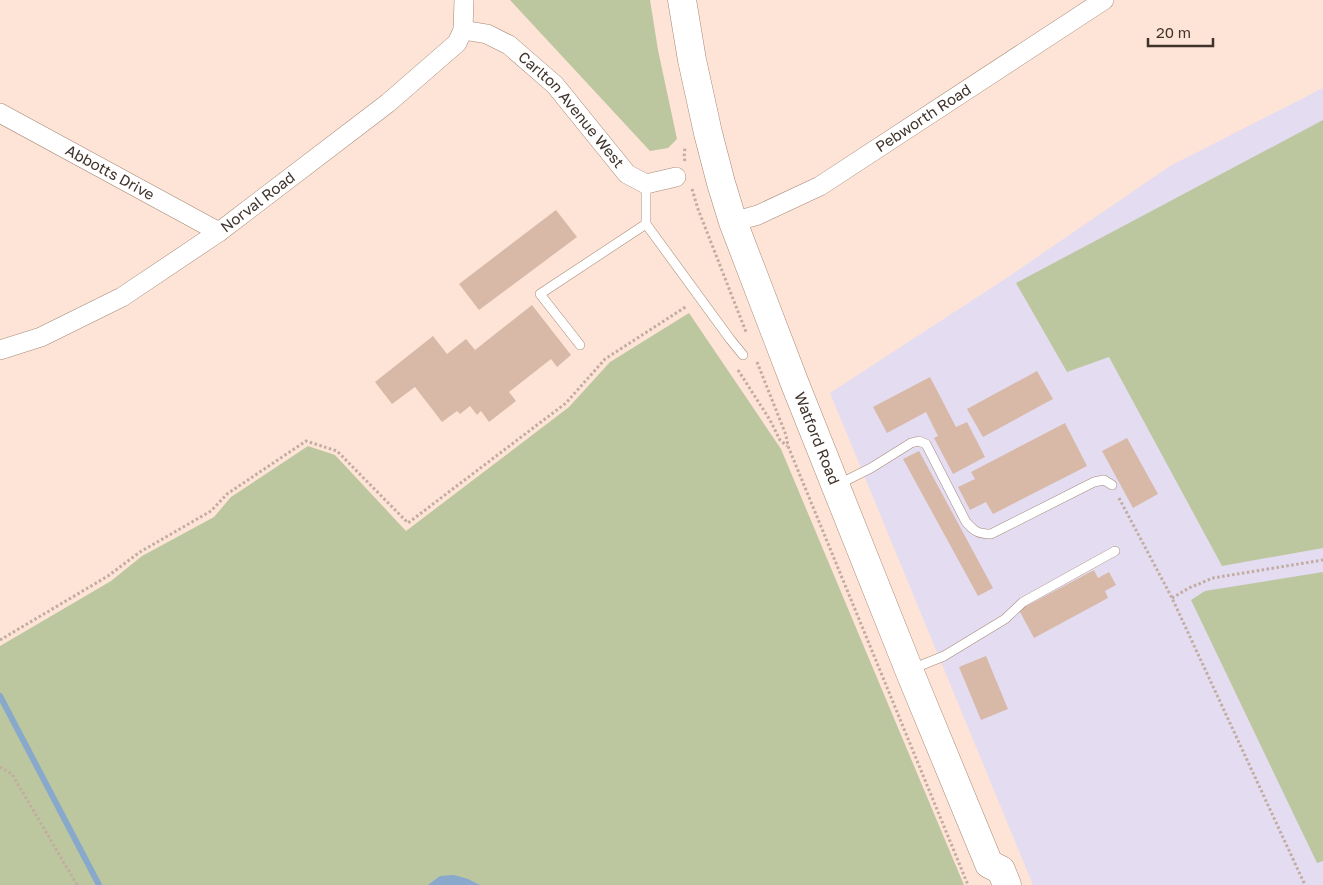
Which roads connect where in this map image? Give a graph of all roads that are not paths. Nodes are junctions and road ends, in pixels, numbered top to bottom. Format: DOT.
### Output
graph roads {
  1 [pos="464,0"];
  2 [pos="682,0"];
  3 [pos="1096,2"];
  4 [pos="463,30"];
  5 [pos="0,113"];
  6 [pos="676,177"];
  7 [pos="646,184"];
  8 [pos="733,222"];
  9 [pos="646,224"];
  10 [pos="219,232"];
  11 [pos="580,345"];
  12 [pos="0,350"];
  13 [pos="743,355"];
  14 [pos="1112,485"];
  15 [pos="836,486"];
  16 [pos="1115,551"];
  17 [pos="909,670"];
  18 [pos="988,874"];
  19 [pos="1007,885"];
  1 -- 4 [label="street"];
  2 -- 8 [label="main road, Watford Road"];
  3 -- 8 [label="street, Pebworth Road"];
  4 -- 7 [label="street, Carlton Avenue West"];
  4 -- 10 [label="street, Norval Road"];
  5 -- 10 [label="street, Abbotts Drive"];
  6 -- 7 [label="street"];
  7 -- 9 [label="lane"];
  8 -- 15 [label="main road, Watford Road"];
  9 -- 11 [label="lane"];
  9 -- 13 [label="lane"];
  10 -- 12 [label="street, Norval Road"];
  14 -- 15 [label="lane"];
  15 -- 17 [label="main road, Watford Road"];
  16 -- 17 [label="lane"];
  17 -- 18 [label="main road, Watford Road"];
  18 -- 19 [label="main road, Watford Road"];
}
